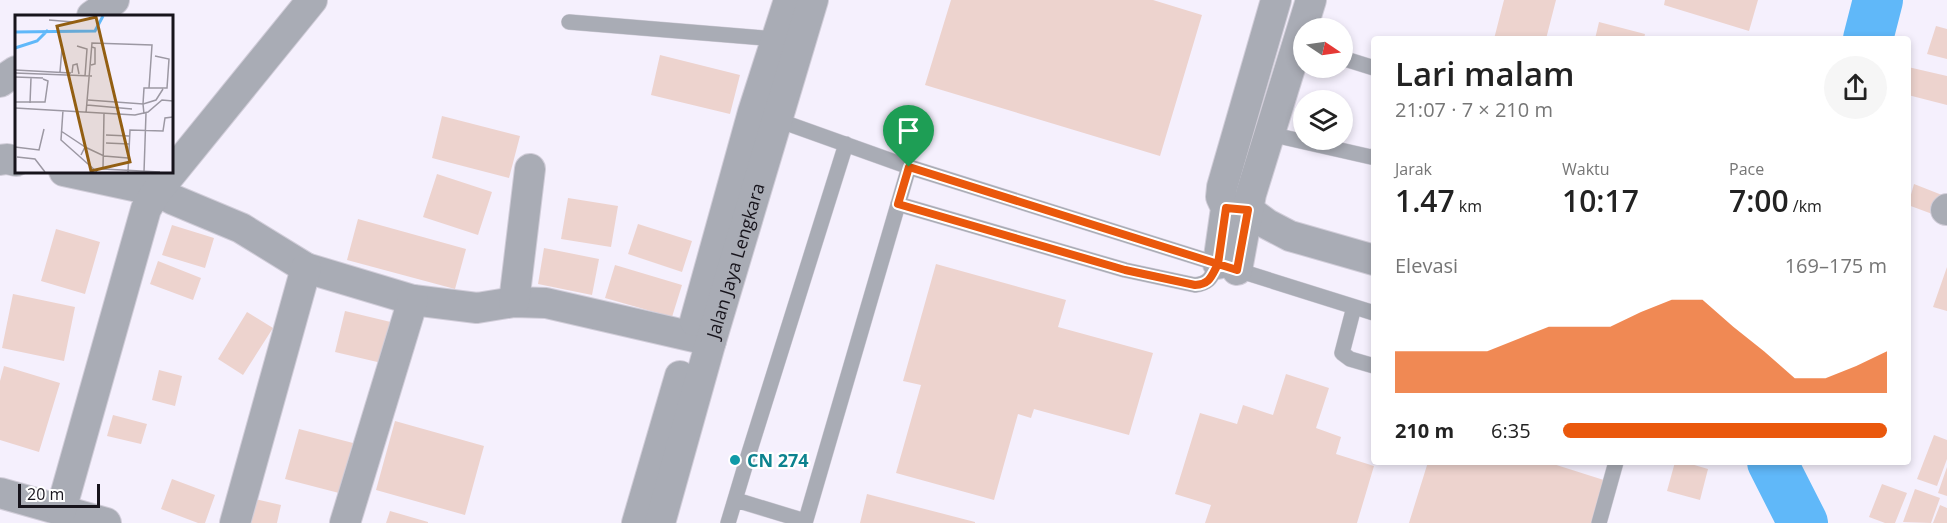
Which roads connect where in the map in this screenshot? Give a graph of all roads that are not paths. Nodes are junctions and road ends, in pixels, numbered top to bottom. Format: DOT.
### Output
graph roads {
  1 [pos="114,0"];
  2 [pos="312,0"];
  3 [pos="789,0"];
  4 [pos="813,0"];
  5 [pos="1276,0"];
  6 [pos="1311,0"];
  7 [pos="93,15"];
  8 [pos="1307,18"];
  9 [pos="569,22"];
  10 [pos="776,39"];
  11 [pos="1353,62"];
  12 [pos="1293,67"];
  13 [pos="1371,68"];
  14 [pos="15,72"];
  15 [pos="0,82"];
  16 [pos="765,116"];
  17 [pos="1270,134"];
  18 [pos="846,144"];
  19 [pos="1371,157"];
  20 [pos="0,159"];
  21 [pos="15,161"];
  22 [pos="909,167"];
  23 [pos="530,169"];
  24 [pos="69,172"];
  25 [pos="157,191"];
  26 [pos="898,204"];
  27 [pos="1237,209"];
  28 [pos="1371,259"];
  29 [pos="1227,267"];
  30 [pos="306,268"];
  31 [pos="413,300"];
  32 [pos="514,302"];
  33 [pos="1354,306"];
  34 [pos="1371,312"];
  35 [pos="701,338"];
  36 [pos="1371,365"];
  37 [pos="1615,465"];
  38 [pos="0,493"];
  39 [pos="736,500"];
  40 [pos="61,510"];
  41 [pos="805,522"];
  42 [pos="106,523"];
  43 [pos="235,523"];
  44 [pos="345,523"];
  45 [pos="637,523"];
  46 [pos="660,523"];
  47 [pos="728,523"];
  48 [pos="1599,523"];
  1 -- 7 [label="street"];
  2 -- 25 [label="street"];
  3 -- 10 [label="street, Jalan Jaya Lengkara"];
  4 -- 16 [label="street, Jalan Jaya Lengkara"];
  5 -- 27 [label="street"];
  6 -- 8 [label="street"];
  9 -- 10 [label="lane"];
  10 -- 16 [label="street, Jalan Jaya Lengkara"];
  11 -- 13 [label="lane"];
  12 -- 17 [label="street"];
  14 -- 15 [label="street"];
  16 -- 18 [label="lane"];
  16 -- 35 [label="street, Jalan Jaya Lengkara"];
  17 -- 19 [label="lane"];
  17 -- 27 [label="street"];
  18 -- 22 [label="lane"];
  18 -- 39 [label="lane"];
  20 -- 21 [label="street"];
  22 -- 26 [label="lane"];
  22 -- 29 [label="lane"];
  23 -- 32 [label="street"];
  24 -- 25 [label="street"];
  25 -- 30 [label="street"];
  25 -- 40 [label="street"];
  26 -- 29 [label="lane"];
  26 -- 41 [label="lane"];
  27 -- 28 [label="street"];
  27 -- 29 [label="street"];
  29 -- 33 [label="lane"];
  30 -- 31 [label="street"];
  30 -- 43 [label="street"];
  31 -- 32 [label="street"];
  31 -- 44 [label="street"];
  32 -- 35 [label="street"];
  33 -- 34 [label="lane"];
  33 -- 36 [label="lane"];
  35 -- 45 [label="street, Jalan Jaya Lengkara"];
  35 -- 46 [label="street, Jalan Jaya Lengkara"];
  37 -- 48 [label="lane"];
  38 -- 40 [label="street"];
  39 -- 41 [label="lane"];
  39 -- 47 [label="lane"];
  40 -- 42 [label="street"];
}
